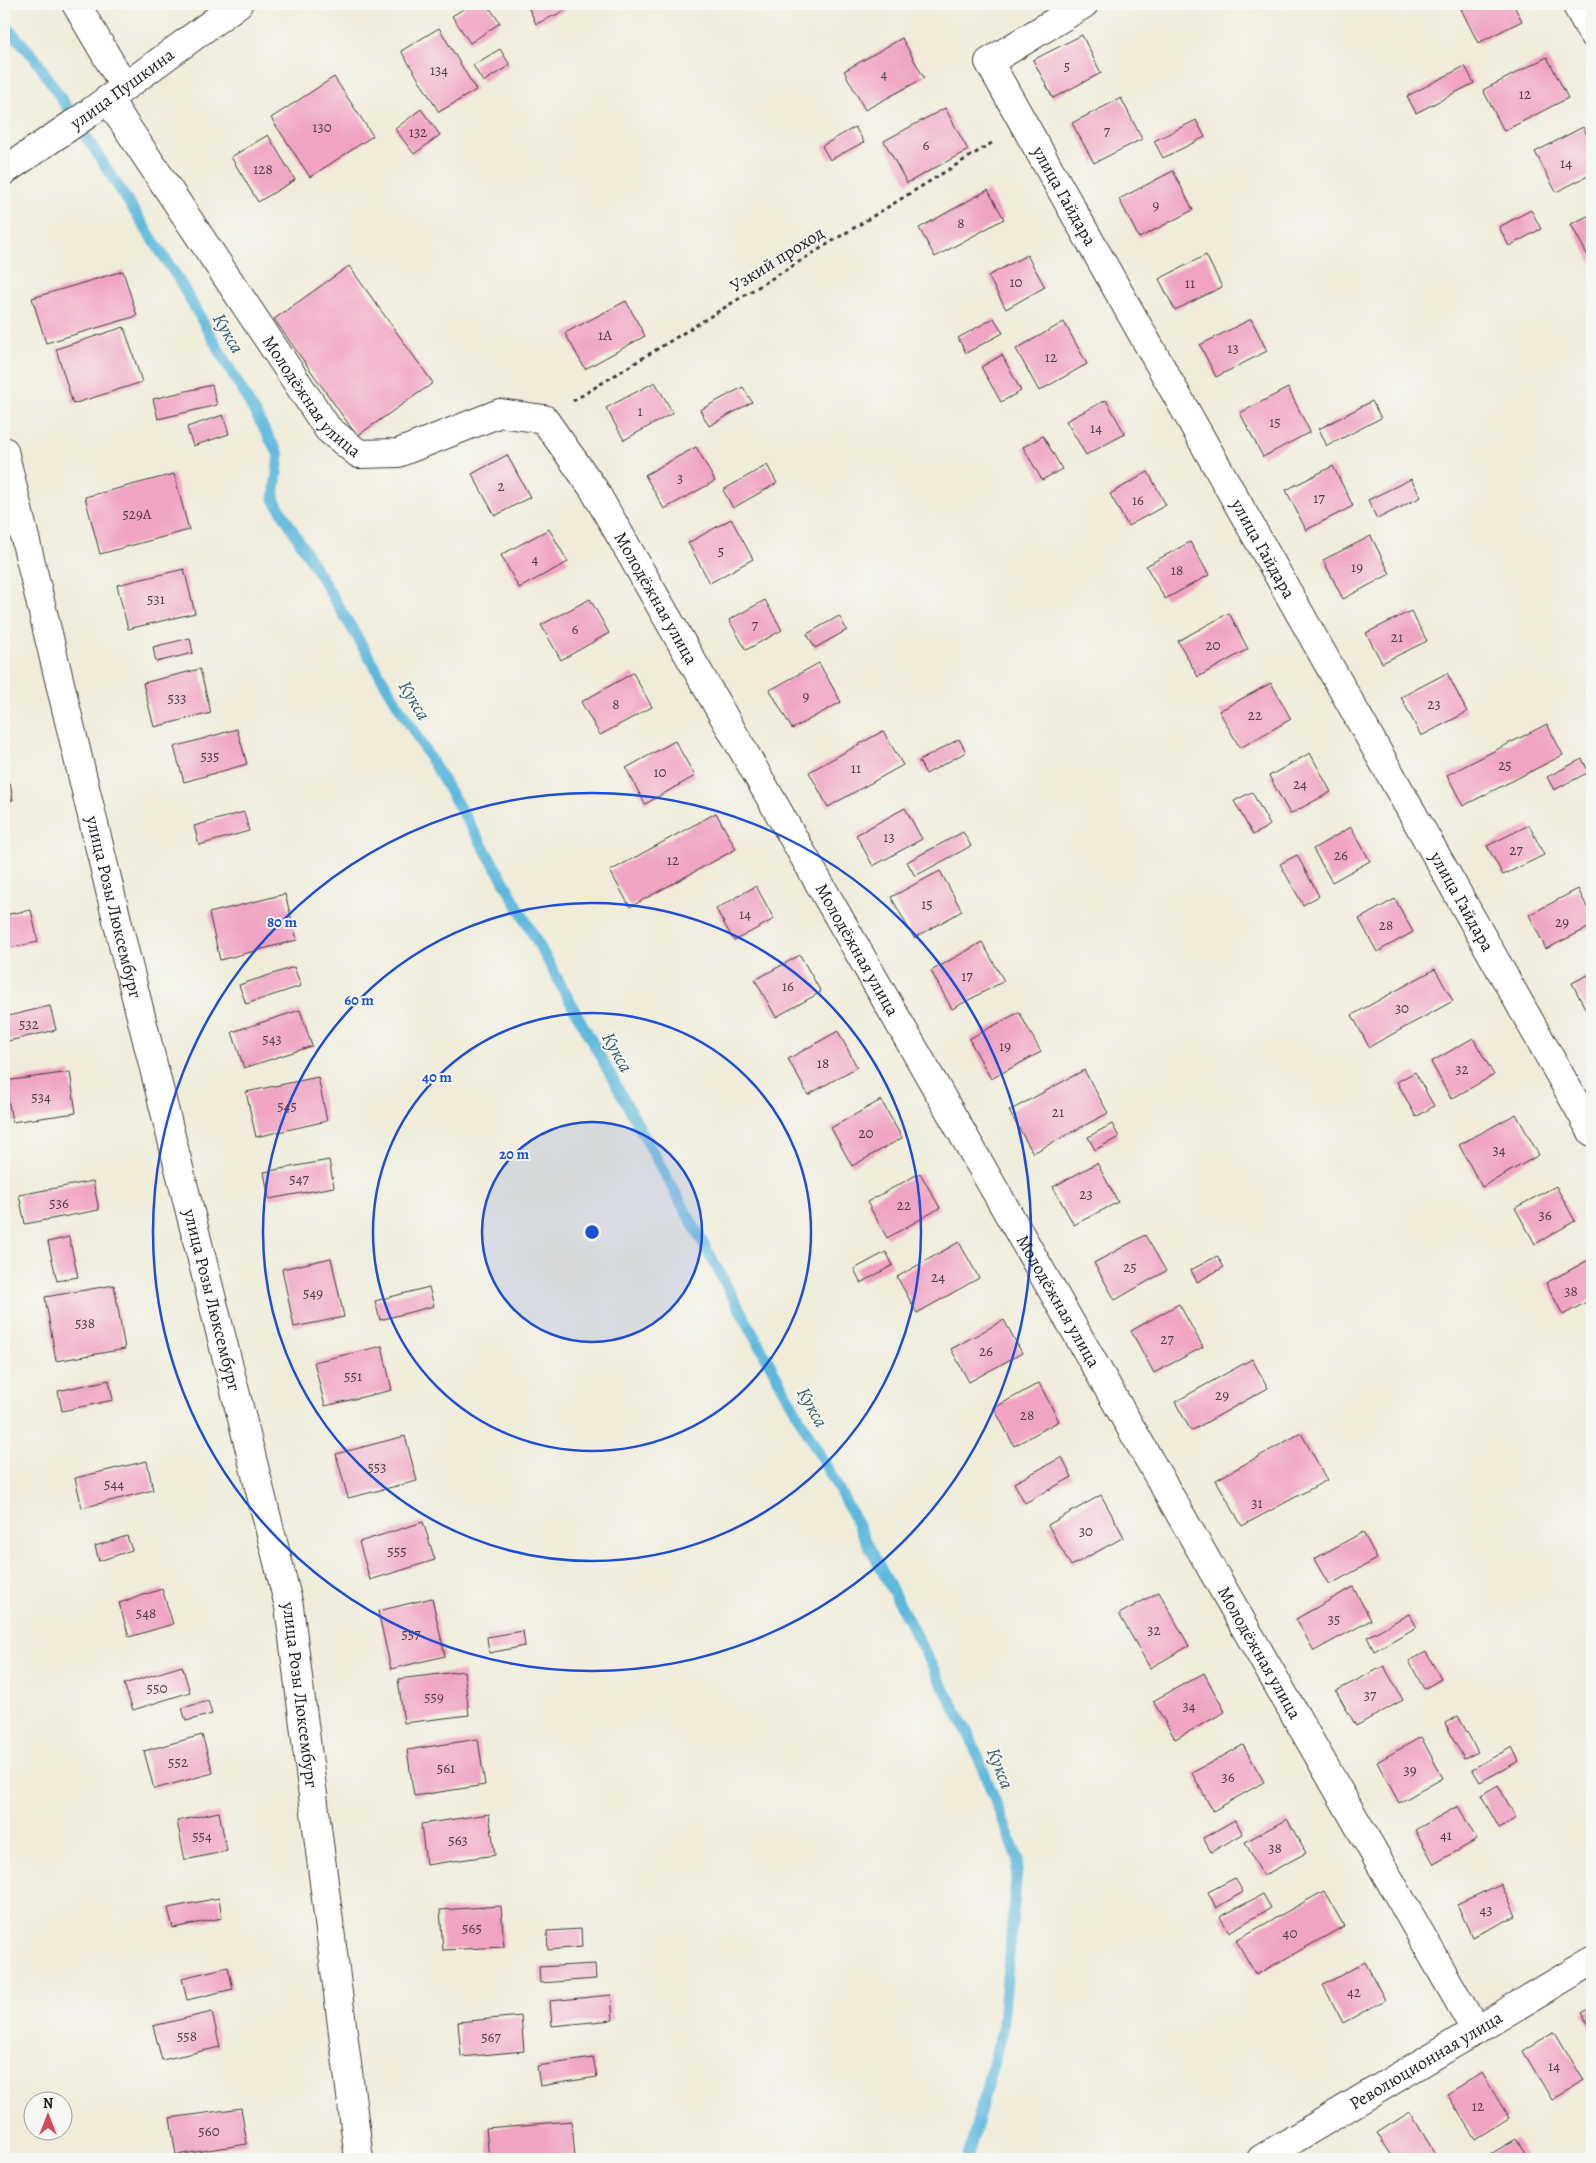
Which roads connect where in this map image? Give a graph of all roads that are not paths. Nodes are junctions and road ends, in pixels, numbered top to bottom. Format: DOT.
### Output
graph roads {
  1 [pos="76,4"];
  2 [pos="238,4"];
  3 [pos="1084,4"];
  4 [pos="1576,4"];
  5 [pos="1592,33"];
  6 [pos="116,93"];
  7 [pos="4,171"];
  8 [pos="4,450"];
  9 [pos="1592,1132"];
  10 [pos="1592,1961"];
  11 [pos="1476,2031"];
  12 [pos="359,2159"];
  13 [pos="1261,2159"];
  1 -- 6 [label="street"];
  2 -- 6 [label="street, улица Пушкина"];
  3 -- 9 [label="street, улица Гайдара"];
  4 -- 5 [label="street"];
  6 -- 7 [label="street, улица Пушкина"];
  6 -- 11 [label="street, Молодёжная улица"];
  8 -- 12 [label="street, улица Розы Люксембург"];
  10 -- 11 [label="street, Революционная улица"];
  11 -- 13 [label="street, Революционная улица"];
}
